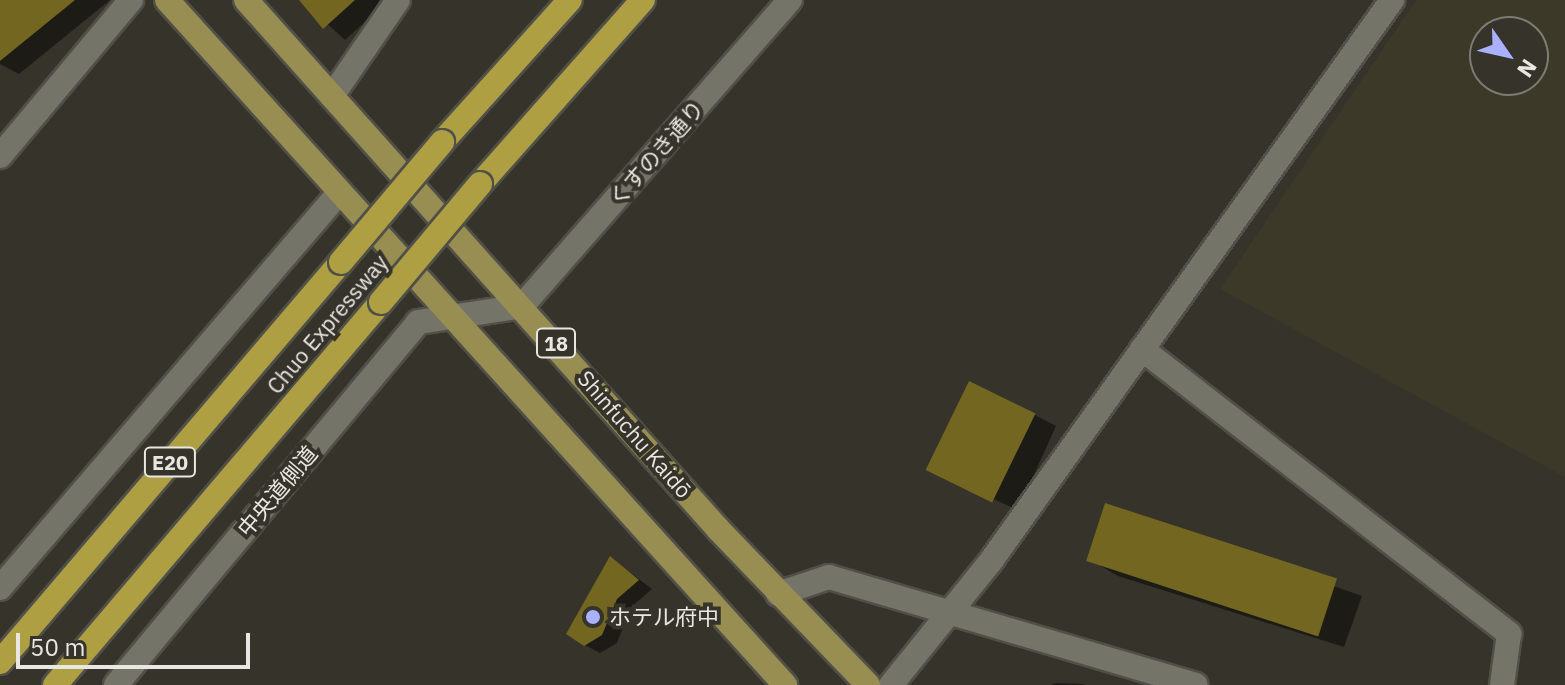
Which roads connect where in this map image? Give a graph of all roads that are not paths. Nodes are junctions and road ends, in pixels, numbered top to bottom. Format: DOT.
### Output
graph roads {
  1 [pos="131,0"];
  2 [pos="167,0"];
  3 [pos="246,0"];
  4 [pos="398,0"];
  5 [pos="570,0"];
  6 [pos="643,0"];
  7 [pos="790,0"];
  8 [pos="1392,0"];
  9 [pos="332,96"];
  10 [pos="0,156"];
  11 [pos="339,193"];
  12 [pos="522,306"];
  13 [pos="450,315"];
  14 [pos="1142,349"];
  15 [pos="0,588"];
  16 [pos="778,594"];
  17 [pos="947,613"];
  18 [pos="0,662"];
  19 [pos="55,685"];
  20 [pos="116,685"];
  21 [pos="785,685"];
  22 [pos="868,685"];
  23 [pos="891,685"];
  24 [pos="1195,685"];
  25 [pos="1502,685"];
  1 -- 10 [label="street"];
  2 -- 11 [label="main road"];
  3 -- 9 [label="main road, Shinfuchu Kaidō / 18"];
  4 -- 9 [label="street"];
  5 -- 18 [label="highway, Chuo Expressway / E20, bridge"];
  6 -- 19 [label="highway, Chuo Expressway / E20, bridge"];
  7 -- 12 [label="street, くすのき通り"];
  8 -- 14 [label="street"];
  9 -- 12 [label="main road, Shinfuchu Kaidō / 18"];
  11 -- 13 [label="main road"];
  11 -- 15 [label="street"];
  12 -- 13 [label="street, 中央道側道"];
  12 -- 16 [label="main road, Shinfuchu Kaidō / 18"];
  13 -- 20 [label="street, 中央道側道"];
  13 -- 21 [label="main road"];
  14 -- 17 [label="street"];
  14 -- 25 [label="street"];
  16 -- 17 [label="street"];
  16 -- 22 [label="main road, Shinfuchu Kaidō / 18"];
  17 -- 23 [label="street"];
  17 -- 24 [label="street"];
}
